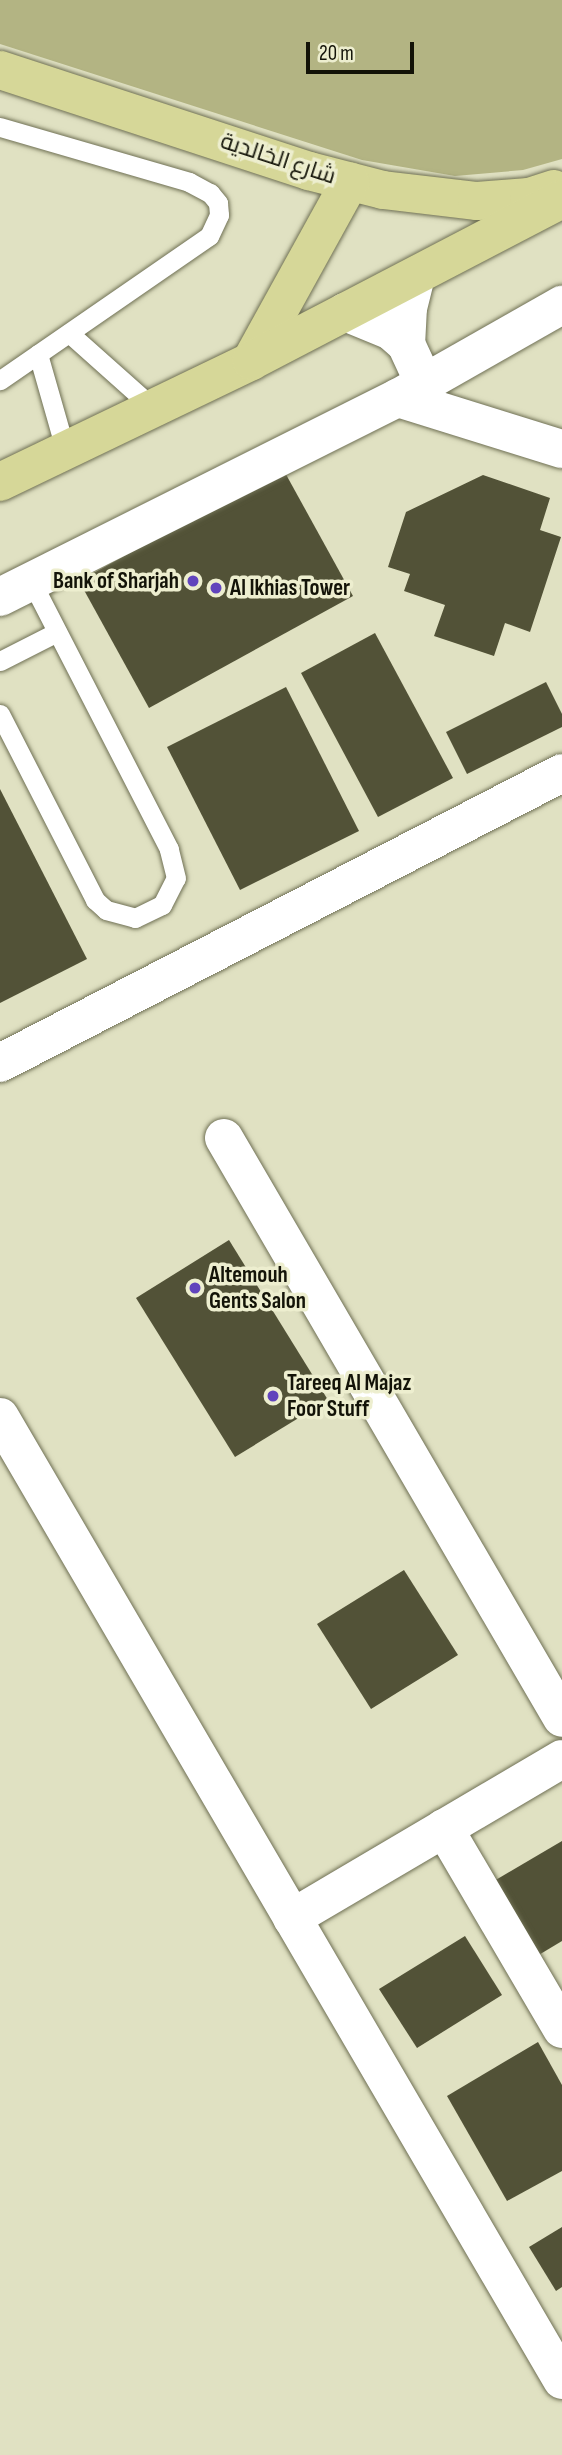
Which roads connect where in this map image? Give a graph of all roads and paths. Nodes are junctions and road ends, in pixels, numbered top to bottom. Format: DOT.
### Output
graph roads {
  1 [pos="0,70"];
  2 [pos="0,127"];
  3 [pos="350,182"];
  4 [pos="562,186"];
  5 [pos="562,199"];
  6 [pos="416,276"];
  7 [pos="562,305"];
  8 [pos="345,312"];
  9 [pos="69,333"];
  10 [pos="406,344"];
  11 [pos="38,354"];
  12 [pos="251,361"];
  13 [pos="0,380"];
  14 [pos="411,391"];
  15 [pos="152,407"];
  16 [pos="65,449"];
  17 [pos="562,449"];
  18 [pos="0,482"];
  19 [pos="15,589"];
  20 [pos="57,632"];
  21 [pos="0,661"];
  22 [pos="0,714"];
  23 [pos="562,773"];
  24 [pos="0,1063"];
  25 [pos="224,1138"];
  26 [pos="0,1417"];
  27 [pos="562,1718"];
  28 [pos="562,1759"];
  29 [pos="444,1828"];
  30 [pos="292,1918"];
  31 [pos="562,2029"];
  32 [pos="562,2380"];
  1 -- 3 [label="main road, شارع الخالدية"];
  2 -- 9 [label="lane"];
  3 -- 4 [label="main road, شارع الخالدية"];
  3 -- 12 [label="main road"];
  5 -- 6 [label="main road"];
  6 -- 8 [label="main road"];
  6 -- 10 [label="street"];
  7 -- 14 [label="street"];
  8 -- 10 [label="street"];
  8 -- 12 [label="main road"];
  9 -- 11 [label="lane"];
  9 -- 15 [label="lane"];
  10 -- 14 [label="street"];
  11 -- 13 [label="lane"];
  11 -- 16 [label="lane"];
  12 -- 15 [label="main road"];
  14 -- 17 [label="street"];
  14 -- 19 [label="street"];
  15 -- 16 [label="main road"];
  16 -- 18 [label="main road"];
  19 -- 20 [label="lane"];
  20 -- 21 [label="lane"];
  20 -- 22 [label="lane"];
  23 -- 24 [label="street"];
  25 -- 27 [label="street"];
  26 -- 30 [label="street"];
  28 -- 29 [label="street"];
  29 -- 30 [label="street"];
  29 -- 31 [label="street"];
  30 -- 32 [label="street"];
}
